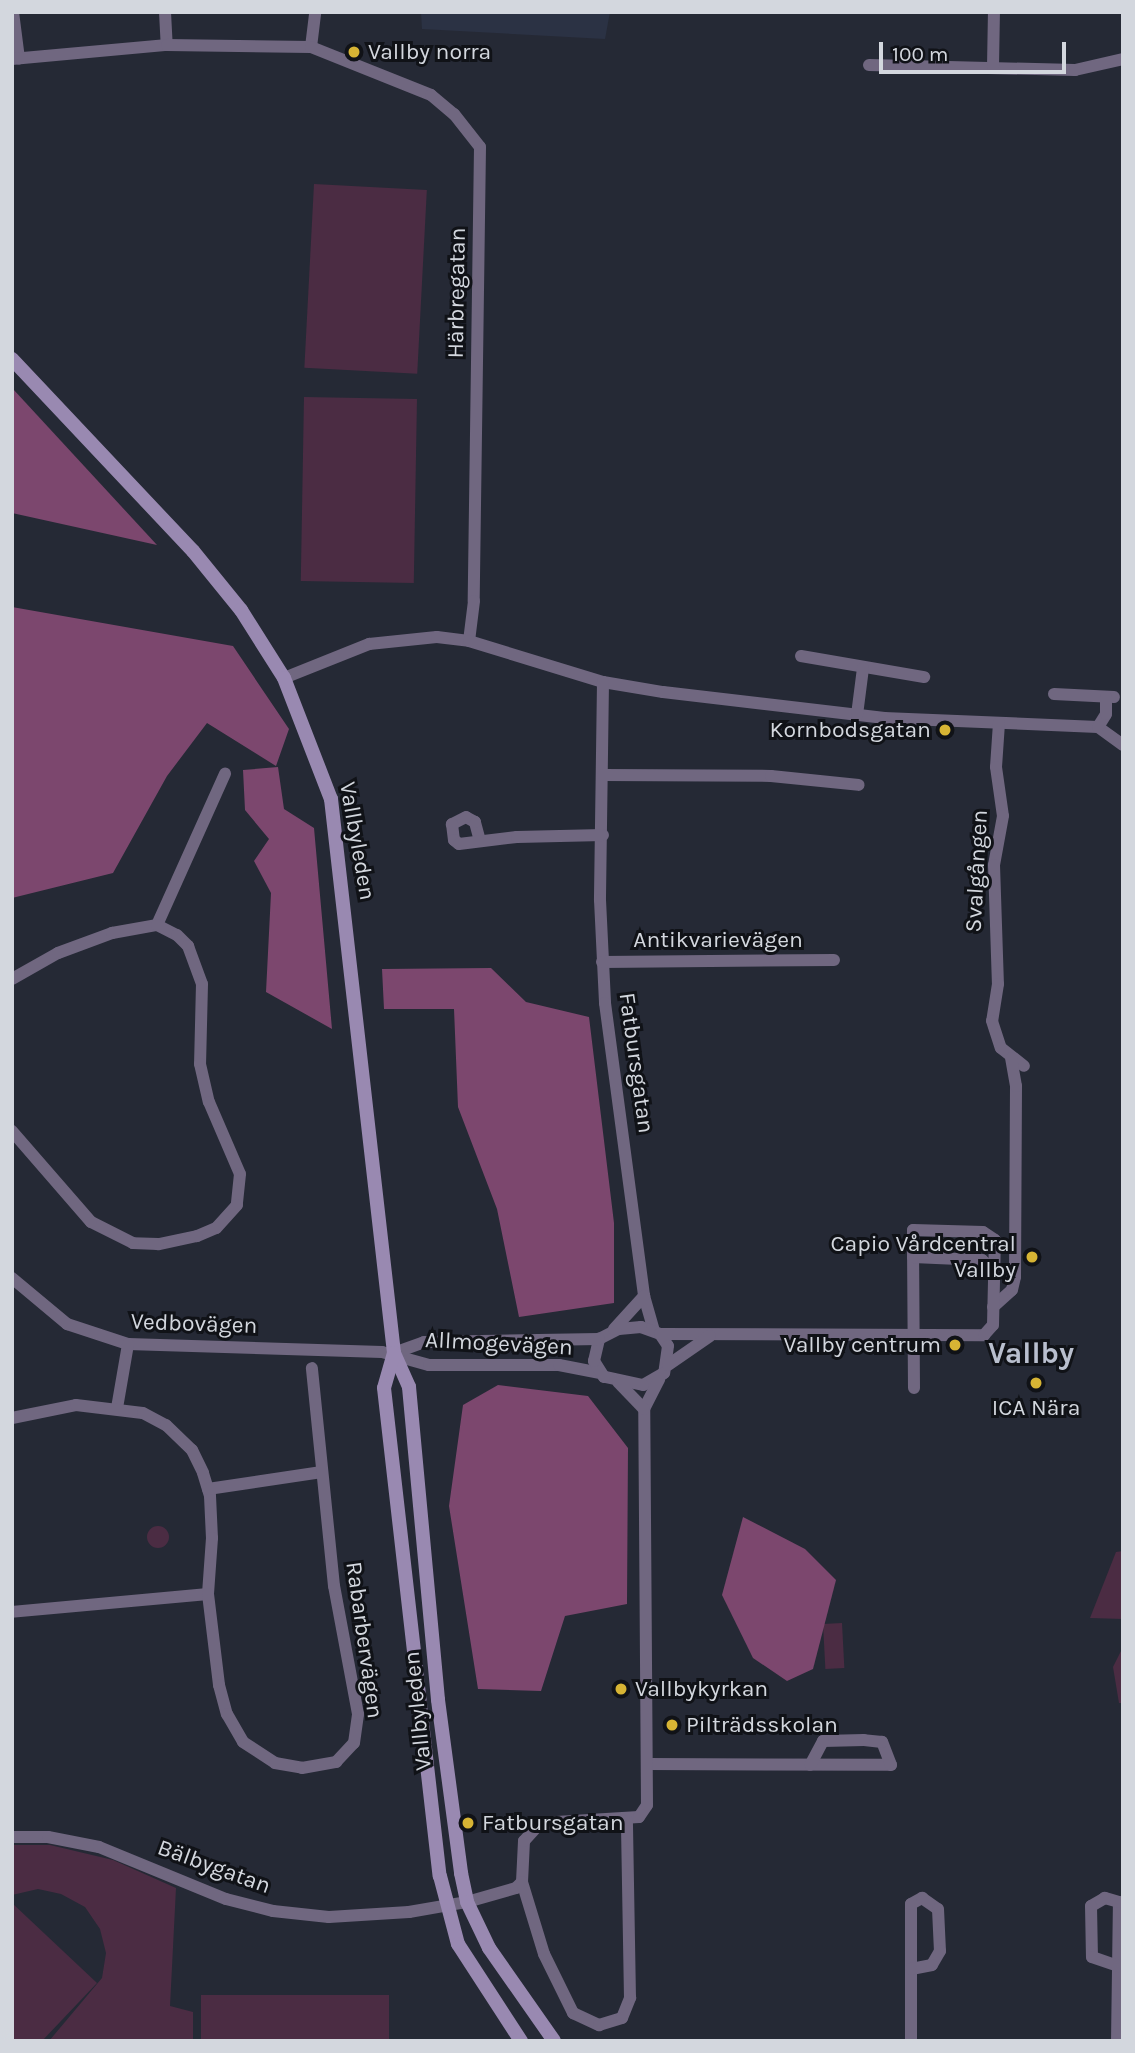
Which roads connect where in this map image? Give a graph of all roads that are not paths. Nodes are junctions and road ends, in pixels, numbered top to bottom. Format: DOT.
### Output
graph roads {
  1 [pos="13,12"];
  2 [pos="165,12"];
  3 [pos="315,12"];
  4 [pos="994,12"];
  5 [pos="167,45"];
  6 [pos="311,47"];
  7 [pos="15,59"];
  8 [pos="1123,59"];
  9 [pos="869,65"];
  10 [pos="993,67"];
  11 [pos="12,359"];
  12 [pos="469,641"];
  13 [pos="801,656"];
  14 [pos="863,668"];
  15 [pos="925,677"];
  16 [pos="284,678"];
  17 [pos="603,682"];
  18 [pos="1054,694"];
  19 [pos="857,715"];
  20 [pos="999,723"];
  21 [pos="1098,727"];
  22 [pos="1123,744"];
  23 [pos="225,774"];
  24 [pos="603,775"];
  25 [pos="859,785"];
  26 [pos="603,835"];
  27 [pos="480,841"];
  28 [pos="157,925"];
  29 [pos="834,960"];
  30 [pos="602,962"];
  31 [pos="12,979"];
  32 [pos="1010,1058"];
  33 [pos="1024,1066"];
  34 [pos="12,1131"];
  35 [pos="913,1257"];
  36 [pos="995,1272"];
  37 [pos="12,1278"];
  38 [pos="643,1296"];
  39 [pos="993,1307"];
  40 [pos="657,1332"];
  41 [pos="603,1336"];
  42 [pos="710,1336"];
  43 [pos="913,1336"];
  44 [pos="128,1344"];
  45 [pos="394,1353"];
  46 [pos="668,1366"];
  47 [pos="312,1368"];
  48 [pos="600,1373"];
  49 [pos="659,1379"];
  50 [pos="618,1382"];
  51 [pos="914,1388"];
  52 [pos="117,1408"];
  53 [pos="644,1409"];
  54 [pos="12,1418"];
  55 [pos="322,1472"];
  56 [pos="208,1489"];
  57 [pos="208,1594"];
  58 [pos="12,1612"];
  59 [pos="647,1764"];
  60 [pos="810,1765"];
  61 [pos="628,1821"];
  62 [pos="12,1837"];
  63 [pos="522,1882"];
  64 [pos="467,1902"];
  65 [pos="446,1904"];
  66 [pos="1118,1966"];
  67 [pos="911,1969"];
  68 [pos="521,2041"];
  69 [pos="554,2041"];
  70 [pos="911,2041"];
  71 [pos="1117,2041"];
  1 -- 7 [label="street"];
  2 -- 5 [label="street"];
  3 -- 6 [label="street"];
  4 -- 10 [label="street"];
  5 -- 6 [label="street"];
  5 -- 7 [label="street"];
  6 -- 12 [label="street, Härbregatan"];
  8 -- 10 [label="street"];
  9 -- 10 [label="street"];
  11 -- 16 [label="main road, Vallbyleden"];
  12 -- 16 [label="street"];
  12 -- 17 [label="street"];
  13 -- 14 [label="street"];
  14 -- 15 [label="street"];
  14 -- 19 [label="street"];
  16 -- 45 [label="main road, Vallbyleden"];
  17 -- 19 [label="street"];
  17 -- 24 [label="street, Fatbursgatan"];
  18 -- 21 [label="street"];
  19 -- 20 [label="street"];
  20 -- 21 [label="street"];
  20 -- 32 [label="street, Svalgången"];
  21 -- 22 [label="street"];
  23 -- 28 [label="street"];
  24 -- 25 [label="street"];
  24 -- 26 [label="street, Fatbursgatan"];
  26 -- 27 [label="street"];
  26 -- 30 [label="street, Fatbursgatan"];
  28 -- 31 [label="street"];
  28 -- 34 [label="street"];
  29 -- 30 [label="street, Antikvarievägen"];
  30 -- 38 [label="street, Fatbursgatan"];
  32 -- 33 [label="street"];
  32 -- 39 [label="street, Svalgången"];
  35 -- 36 [label="street"];
  35 -- 36 [label="street"];
  35 -- 43 [label="street"];
  36 -- 39 [label="street"];
  37 -- 44 [label="street, Vedbovägen"];
  38 -- 40 [label="street, Fatbursgatan"];
  38 -- 41 [label="street"];
  39 -- 43 [label="street"];
  40 -- 41 [label="street"];
  40 -- 42 [label="street"];
  40 -- 46 [label="street"];
  41 -- 45 [label="street, Allmogevägen"];
  41 -- 48 [label="street"];
  42 -- 43 [label="street"];
  42 -- 46 [label="street"];
  43 -- 51 [label="street"];
  44 -- 45 [label="street, Vedbovägen"];
  44 -- 52 [label="street"];
  45 -- 48 [label="street, Allmogevägen"];
  45 -- 64 [label="main road, Vallbyleden"];
  45 -- 65 [label="main road, Vallbyleden"];
  46 -- 49 [label="street"];
  47 -- 55 [label="street, Rabarbervägen"];
  48 -- 50 [label="street"];
  49 -- 50 [label="street"];
  49 -- 53 [label="street"];
  50 -- 53 [label="street"];
  52 -- 54 [label="street, Rabarbervägen"];
  52 -- 56 [label="street, Rabarbervägen"];
  53 -- 59 [label="street"];
  55 -- 56 [label="street"];
  55 -- 57 [label="street, Rabarbervägen"];
  56 -- 57 [label="street, Rabarbervägen"];
  57 -- 58 [label="street"];
  59 -- 60 [label="street"];
  59 -- 61 [label="street"];
  60 -- 60 [label="street"];
  61 -- 63 [label="street"];
  61 -- 63 [label="street"];
  62 -- 65 [label="street, Bälbygatan"];
  63 -- 64 [label="street"];
  64 -- 65 [label="street"];
  64 -- 69 [label="main road, Vallbyleden"];
  65 -- 68 [label="main road, Vallbyleden"];
  66 -- 66 [label="street"];
  66 -- 71 [label="street"];
  67 -- 67 [label="street"];
  67 -- 70 [label="street"];
}
